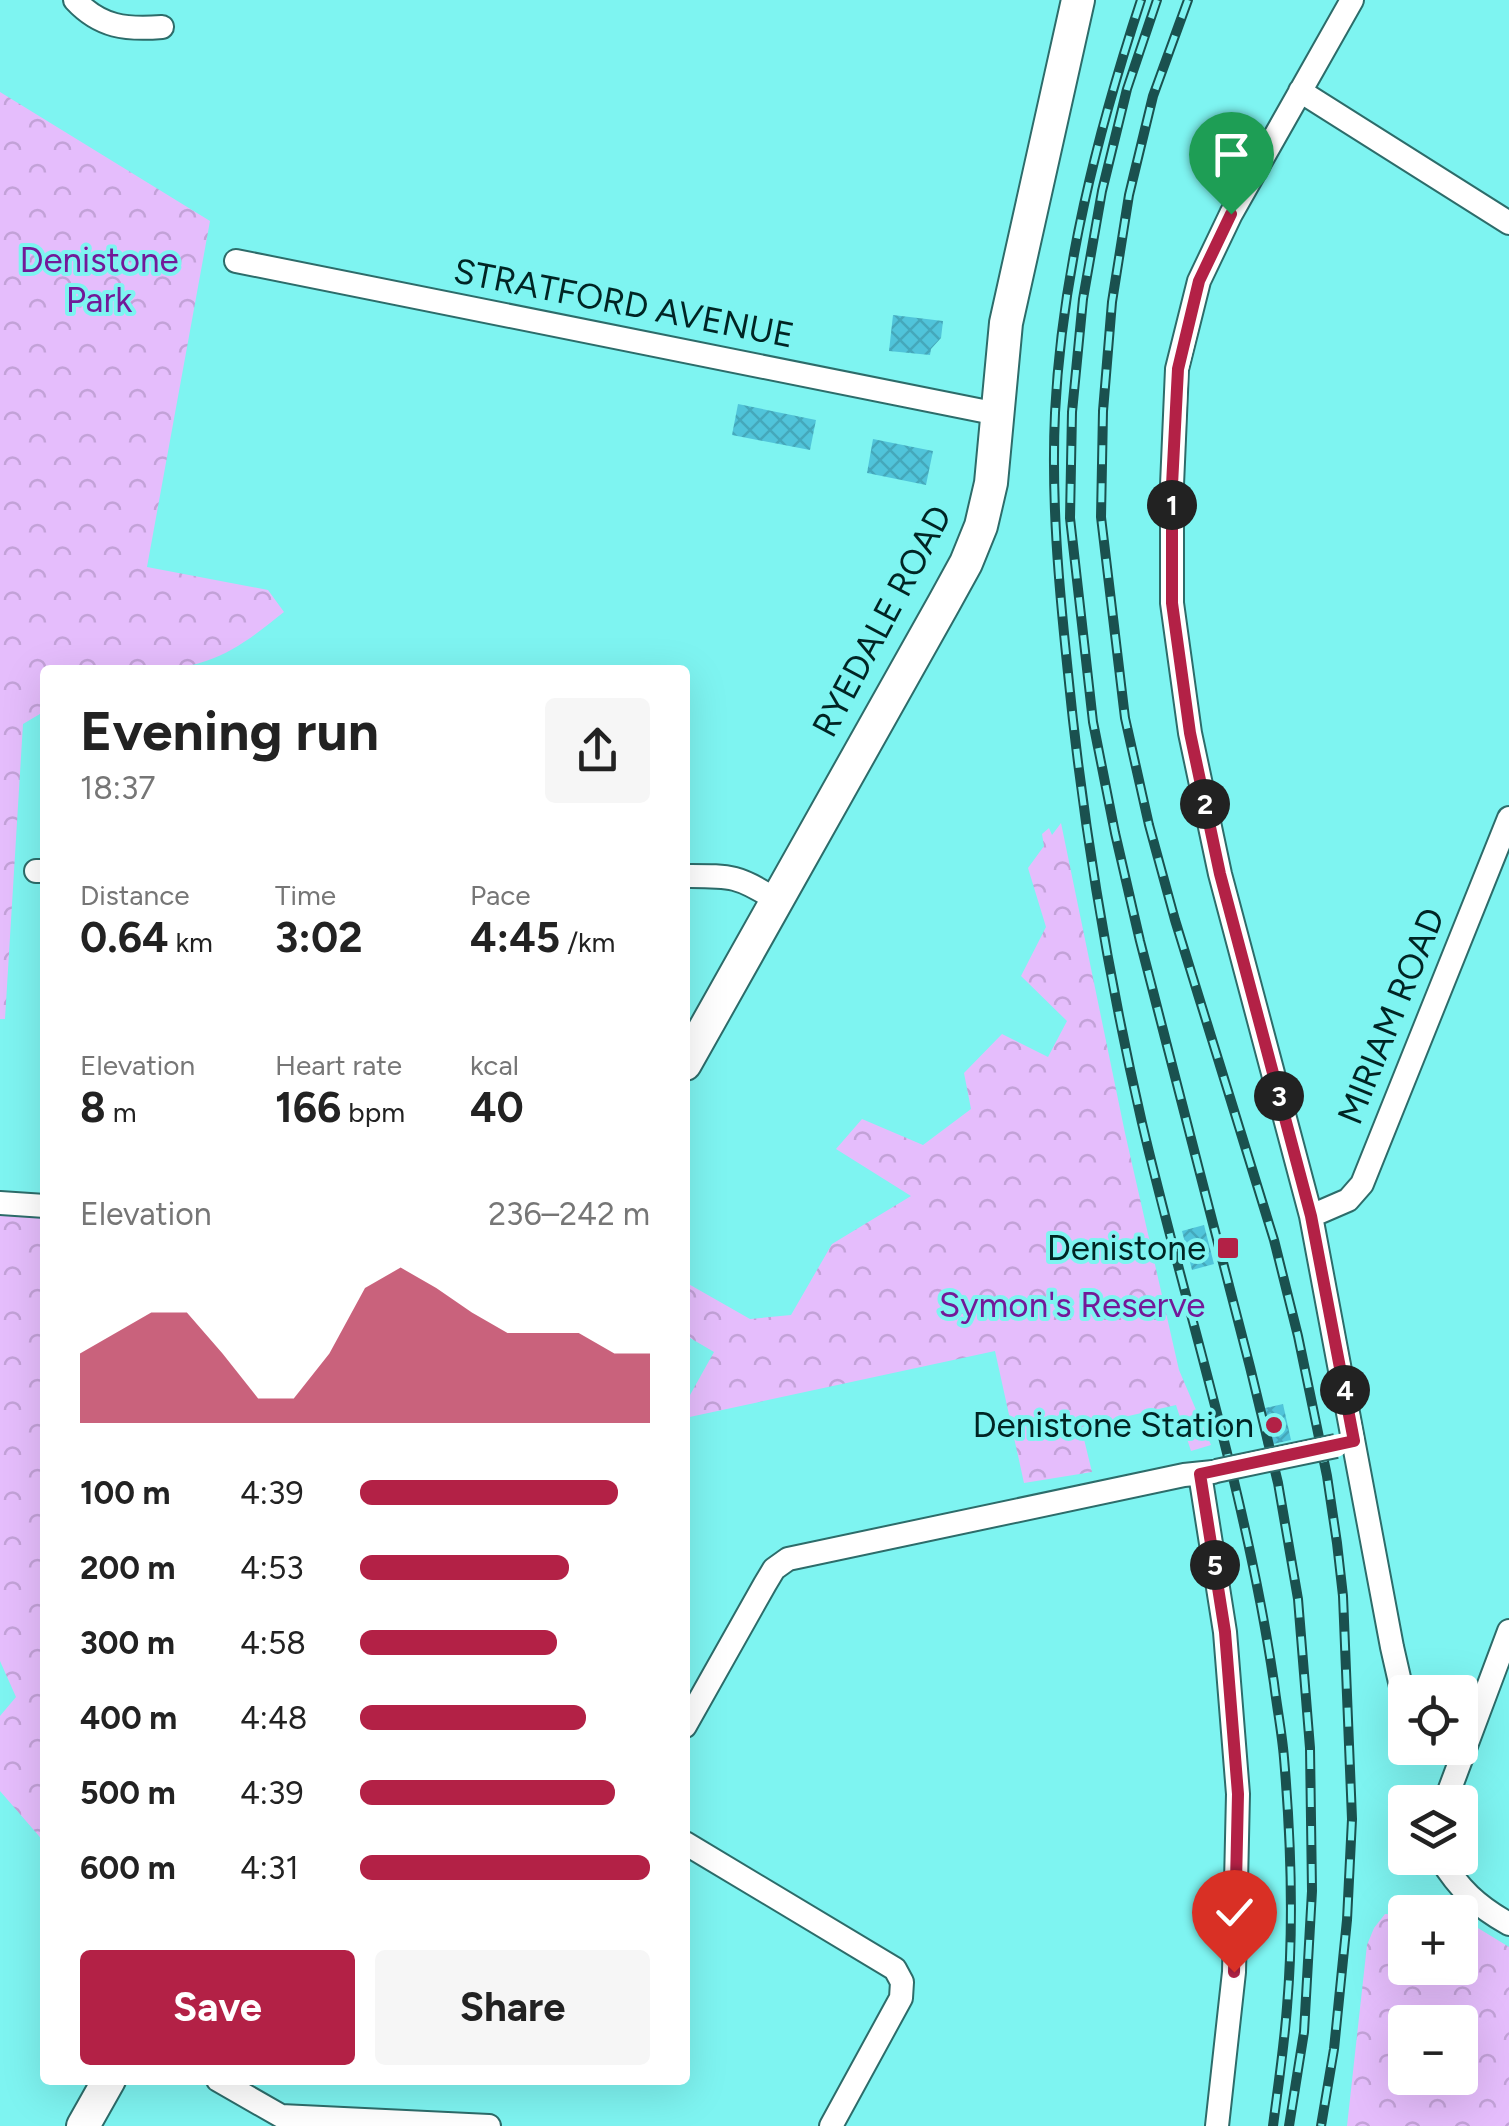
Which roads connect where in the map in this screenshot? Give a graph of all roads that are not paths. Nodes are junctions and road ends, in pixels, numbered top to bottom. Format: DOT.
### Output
graph roads {
  1 [pos="75,0"];
  2 [pos="1078,0"];
  3 [pos="1352,0"];
  4 [pos="162,27"];
  5 [pos="1300,90"];
  6 [pos="1509,223"];
  7 [pos="236,261"];
  8 [pos="998,414"];
  9 [pos="1509,818"];
  10 [pos="690,876"];
  11 [pos="776,900"];
  12 [pos="690,1055"];
  13 [pos="0,1203"];
  14 [pos="40,1206"];
  15 [pos="1311,1216"];
  16 [pos="1345,1443"];
  17 [pos="1208,1472"];
  18 [pos="1509,1630"];
  19 [pos="1398,1675"];
  20 [pos="1478,1700"];
  21 [pos="690,1717"];
  22 [pos="690,1846"];
  23 [pos="1452,1875"];
  24 [pos="1509,1924"];
  25 [pos="106,2085"];
  26 [pos="227,2085"];
  27 [pos="83,2126"];
  28 [pos="489,2126"];
  29 [pos="831,2126"];
  30 [pos="1217,2126"];
  1 -- 4 [label="street"];
  2 -- 8 [label="street, RYEDALE ROAD"];
  3 -- 5 [label="street"];
  5 -- 6 [label="street"];
  5 -- 15 [label="street"];
  7 -- 8 [label="street, STRATFORD AVENUE"];
  8 -- 11 [label="street, RYEDALE ROAD"];
  9 -- 15 [label="street, MIRIAM ROAD"];
  10 -- 11 [label="street"];
  11 -- 12 [label="street, RYEDALE ROAD"];
  13 -- 14 [label="street"];
  15 -- 16 [label="street"];
  16 -- 17 [label="street, bridge"];
  16 -- 19 [label="street"];
  17 -- 21 [label="street"];
  17 -- 30 [label="street"];
  18 -- 20 [label="street"];
  22 -- 29 [label="street"];
  23 -- 24 [label="street"];
  25 -- 27 [label="street"];
  26 -- 28 [label="street"];
}
